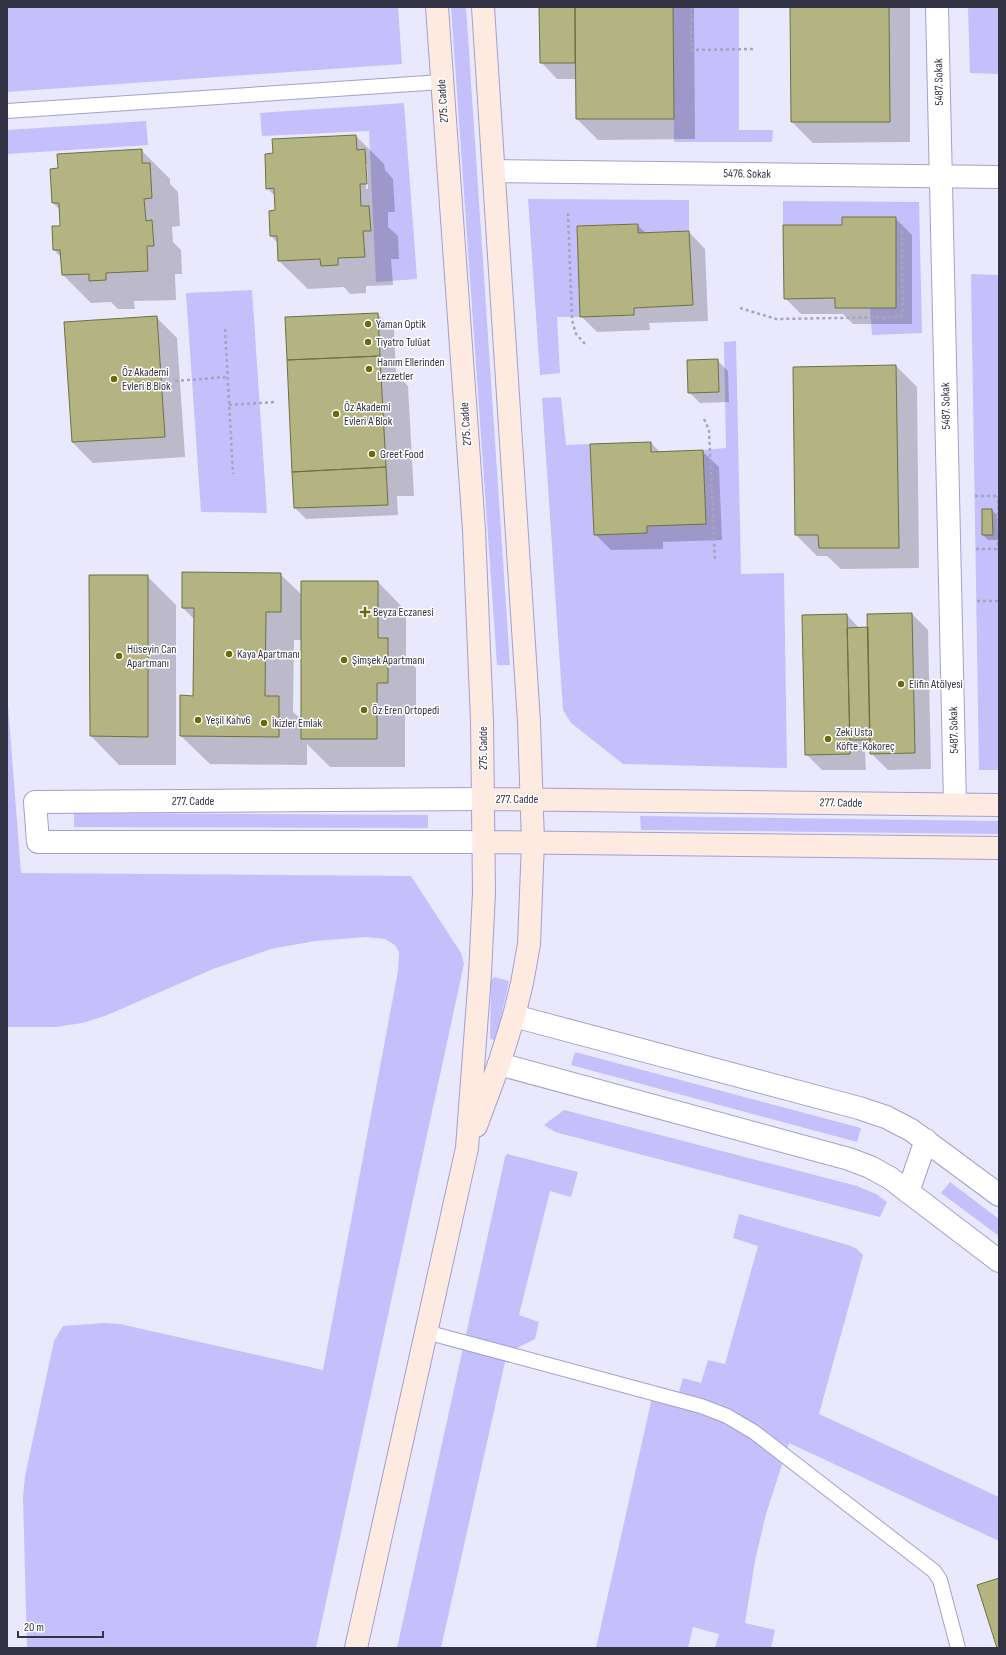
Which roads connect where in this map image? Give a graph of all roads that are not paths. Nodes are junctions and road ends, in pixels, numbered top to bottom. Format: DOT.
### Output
graph roads {
  1 [pos="436,7"];
  2 [pos="483,7"];
  3 [pos="937,7"];
  4 [pos="442,82"];
  5 [pos="7,111"];
  6 [pos="494,171"];
  7 [pos="941,177"];
  8 [pos="999,177"];
  9 [pos="483,799"];
  10 [pos="531,799"];
  11 [pos="955,804"];
  12 [pos="999,805"];
  13 [pos="483,842"];
  14 [pos="533,842"];
  15 [pos="999,848"];
  16 [pos="514,1016"];
  17 [pos="499,1064"];
  18 [pos="926,1140"];
  19 [pos="468,1148"];
  20 [pos="908,1192"];
  21 [pos="999,1195"];
  22 [pos="999,1261"];
  23 [pos="426,1332"];
  24 [pos="356,1648"];
  25 [pos="958,1648"];
  1 -- 4 [label="street, 275. Cadde"];
  2 -- 6 [label="street"];
  3 -- 7 [label="street, 5487. Sokak"];
  4 -- 5 [label="lane"];
  4 -- 9 [label="street, 275. Cadde"];
  6 -- 7 [label="street, 5476. Sokak"];
  6 -- 10 [label="street"];
  7 -- 8 [label="street, 5476. Sokak"];
  7 -- 11 [label="street, 5487. Sokak"];
  9 -- 10 [label="street, 277. Cadde"];
  9 -- 13 [label="street, 275. Cadde"];
  9 -- 13 [label="street, 277. Cadde"];
  10 -- 11 [label="street, 277. Cadde"];
  10 -- 14 [label="street"];
  11 -- 12 [label="street, 277. Cadde"];
  13 -- 14 [label="street"];
  13 -- 19 [label="street, 275. Cadde"];
  14 -- 15 [label="street"];
  14 -- 16 [label="street"];
  16 -- 17 [label="street"];
  16 -- 18 [label="street"];
  17 -- 19 [label="street"];
  17 -- 20 [label="street"];
  18 -- 20 [label="street"];
  18 -- 21 [label="street"];
  19 -- 23 [label="street"];
  20 -- 22 [label="street"];
  23 -- 24 [label="street"];
  23 -- 25 [label="lane"];
}
